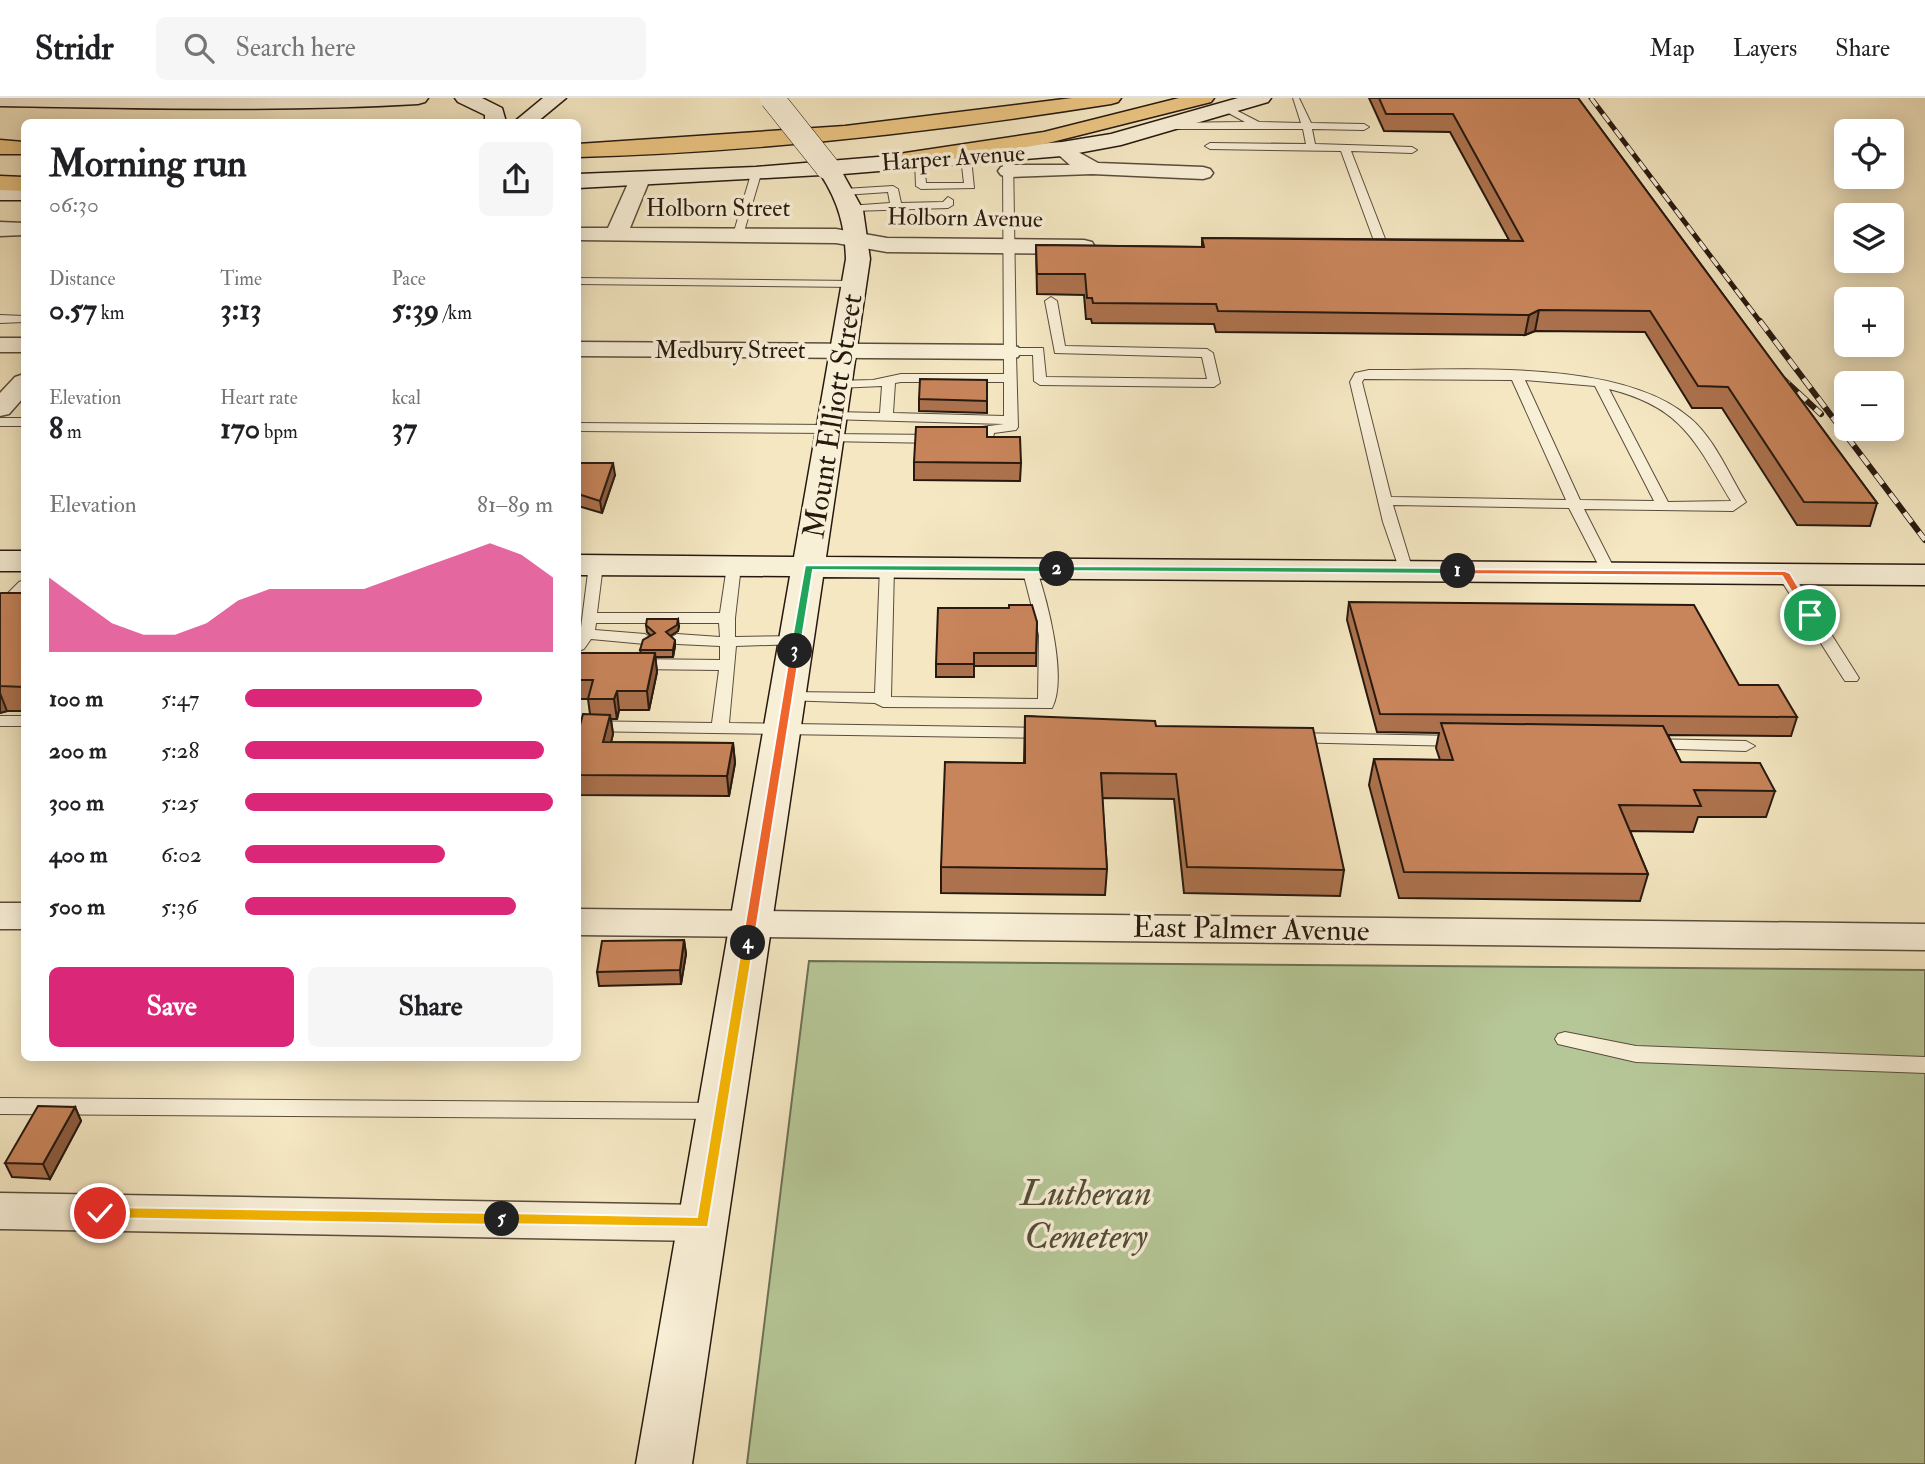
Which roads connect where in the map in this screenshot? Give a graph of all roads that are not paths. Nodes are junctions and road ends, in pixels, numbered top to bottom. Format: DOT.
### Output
graph roads {
  1 [pos="418,98"];
  2 [pos="465,98"];
  3 [pos="556,98"];
  4 [pos="772,98"];
  5 [pos="1038,98"];
  6 [pos="1111,98"];
  7 [pos="1204,98"];
  8 [pos="1261,98"];
  9 [pos="0,100"];
  10 [pos="1296,100"];
  11 [pos="1226,108"];
  12 [pos="496,119"];
  13 [pos="527,119"];
  14 [pos="1257,125"];
  15 [pos="1163,126"];
  16 [pos="1307,126"];
  17 [pos="1364,127"];
  18 [pos="581,142"];
  19 [pos="1210,146"];
  20 [pos="0,147"];
  21 [pos="1311,147"];
  22 [pos="21,148"];
  23 [pos="1345,148"];
  24 [pos="1062,149"];
  25 [pos="1412,150"];
  26 [pos="581,151"];
  27 [pos="0,158"];
  28 [pos="21,158"];
  29 [pos="966,158"];
  30 [pos="912,160"];
  31 [pos="1008,163"];
  32 [pos="827,167"];
  33 [pos="1093,168"];
  34 [pos="1203,173"];
  35 [pos="756,174"];
  36 [pos="640,179"];
  37 [pos="581,181"];
  38 [pos="0,183"];
  39 [pos="21,184"];
  40 [pos="893,189"];
  41 [pos="0,193"];
  42 [pos="21,193"];
  43 [pos="948,193"];
  44 [pos="920,195"];
  45 [pos="848,200"];
  46 [pos="896,206"];
  47 [pos="0,229"];
  48 [pos="21,229"];
  49 [pos="581,234"];
  50 [pos="616,234"];
  51 [pos="738,235"];
  52 [pos="858,240"];
  53 [pos="1009,246"];
  54 [pos="1106,247"];
  55 [pos="1356,249"];
  56 [pos="1383,249"];
  57 [pos="1410,249"];
  58 [pos="581,281"];
  59 [pos="854,284"];
  60 [pos="1051,301"];
  61 [pos="0,318"];
  62 [pos="21,319"];
  63 [pos="0,345"];
  64 [pos="21,345"];
  65 [pos="581,349"];
  66 [pos="843,351"];
  67 [pos="1009,352"];
  68 [pos="1517,376"];
  69 [pos="1010,378"];
  70 [pos="888,381"];
  71 [pos="1599,382"];
  72 [pos="838,384"];
  73 [pos="21,385"];
  74 [pos="0,408"];
  75 [pos="886,416"];
  76 [pos="1011,420"];
  77 [pos="0,422"];
  78 [pos="21,422"];
  79 [pos="581,427"];
  80 [pos="831,428"];
  81 [pos="1386,501"];
  82 [pos="1576,505"];
  83 [pos="1663,506"];
  84 [pos="0,561"];
  85 [pos="21,561"];
  86 [pos="587,565"];
  87 [pos="734,566"];
  88 [pos="809,567"];
  89 [pos="887,567"];
  90 [pos="1029,568"];
  91 [pos="1406,571"];
  92 [pos="1609,572"];
  93 [pos="1785,573"];
  94 [pos="1925,575"];
  95 [pos="21,588"];
  96 [pos="0,610"];
  97 [pos="727,618"];
  98 [pos="645,639"];
  99 [pos="677,639"];
  100 [pos="797,639"];
  101 [pos="584,642"];
  102 [pos="727,642"];
  103 [pos="621,662"];
  104 [pos="728,665"];
  105 [pos="1851,678"];
  106 [pos="883,698"];
  107 [pos="785,713"];
  108 [pos="0,721"];
  109 [pos="21,721"];
  110 [pos="581,726"];
  111 [pos="720,728"];
  112 [pos="1063,733"];
  113 [pos="1272,737"];
  114 [pos="1481,741"];
  115 [pos="1635,744"];
  116 [pos="1746,746"];
  117 [pos="0,916"];
  118 [pos="21,916"];
  119 [pos="581,922"];
  120 [pos="751,924"];
  121 [pos="1925,937"];
  122 [pos="1565,1039"];
  123 [pos="1925,1065"];
  124 [pos="0,1106"];
  125 [pos="721,1111"];
  126 [pos="0,1211"];
  127 [pos="703,1223"];
  128 [pos="664,1464"];
  1 -- 9 [label="main road"];
  2 -- 12 [label="main road"];
  3 -- 13 [label="main road"];
  4 -- 32 [label="main road, Mount Elliott Street, bridge"];
  5 -- 18 [label="highway"];
  6 -- 26 [label="highway"];
  7 -- 30 [label="highway"];
  8 -- 11 [label="main road, Harper Avenue"];
  10 -- 16 [label="lane"];
  11 -- 14 [label="lane"];
  11 -- 15 [label="main road, Harper Avenue"];
  14 -- 15 [label="lane"];
  14 -- 16 [label="lane"];
  15 -- 24 [label="main road, Harper Avenue"];
  16 -- 17 [label="lane"];
  16 -- 21 [label="lane"];
  19 -- 21 [label="lane"];
  20 -- 22 [label="highway"];
  21 -- 23 [label="lane"];
  23 -- 25 [label="lane"];
  23 -- 56 [label="lane"];
  24 -- 31 [label="main road, Harper Avenue"];
  24 -- 33 [label="street"];
  27 -- 28 [label="highway"];
  29 -- 30 [label="main road, Harper Avenue"];
  29 -- 31 [label="main road, Harper Avenue"];
  29 -- 43 [label="lane"];
  30 -- 32 [label="main road, Harper Avenue"];
  30 -- 44 [label="lane"];
  31 -- 33 [label="street"];
  31 -- 53 [label="lane"];
  32 -- 35 [label="main road, Harper Avenue"];
  32 -- 45 [label="main road, Mount Elliott Street"];
  33 -- 34 [label="street"];
  35 -- 36 [label="main road, Harper Avenue"];
  35 -- 51 [label="lane"];
  36 -- 37 [label="main road, Harper Avenue"];
  36 -- 50 [label="street"];
  38 -- 39 [label="highway"];
  40 -- 44 [label="lane"];
  40 -- 45 [label="lane"];
  40 -- 46 [label="lane"];
  41 -- 42 [label="main road"];
  43 -- 44 [label="lane"];
  43 -- 44 [label="lane"];
  44 -- 46 [label="lane"];
  45 -- 46 [label="lane"];
  45 -- 52 [label="main road, Mount Elliott Street"];
  47 -- 48 [label="street"];
  49 -- 50 [label="street, Holborn Street"];
  50 -- 51 [label="street, Holborn Street"];
  51 -- 52 [label="street, Holborn Street"];
  52 -- 53 [label="street, Holborn Avenue"];
  52 -- 59 [label="main road, Mount Elliott Street"];
  53 -- 54 [label="street, Holborn Avenue"];
  53 -- 67 [label="lane"];
  55 -- 56 [label="street"];
  56 -- 57 [label="street"];
  58 -- 59 [label="lane"];
  59 -- 66 [label="main road, Mount Elliott Street"];
  60 -- 67 [label="lane"];
  61 -- 62 [label="lane"];
  63 -- 64 [label="street"];
  65 -- 66 [label="street, Medbury Street"];
  66 -- 67 [label="street, Medbury Street"];
  66 -- 72 [label="main road, Mount Elliott Street"];
  67 -- 69 [label="lane"];
  68 -- 71 [label="lane"];
  68 -- 81 [label="lane"];
  68 -- 82 [label="lane"];
  69 -- 70 [label="lane"];
  69 -- 76 [label="lane"];
  70 -- 72 [label="lane"];
  70 -- 75 [label="lane"];
  71 -- 83 [label="lane"];
  71 -- 83 [label="lane"];
  72 -- 80 [label="main road, Mount Elliott Street"];
  73 -- 74 [label="street"];
  75 -- 76 [label="lane"];
  75 -- 80 [label="lane"];
  76 -- 80 [label="lane"];
  77 -- 78 [label="lane"];
  79 -- 80 [label="lane"];
  80 -- 88 [label="main road, Mount Elliott Street"];
  81 -- 82 [label="lane"];
  81 -- 91 [label="lane"];
  82 -- 83 [label="lane"];
  82 -- 92 [label="lane"];
  84 -- 85 [label="main road"];
  86 -- 87 [label="main road"];
  86 -- 101 [label="lane"];
  87 -- 88 [label="main road"];
  87 -- 97 [label="lane"];
  88 -- 89 [label="main road"];
  88 -- 100 [label="main road, Mount Elliott Street"];
  89 -- 90 [label="main road"];
  89 -- 106 [label="lane"];
  90 -- 91 [label="main road"];
  90 -- 106 [label="lane"];
  91 -- 92 [label="main road"];
  92 -- 93 [label="main road"];
  93 -- 94 [label="main road"];
  93 -- 105 [label="lane"];
  95 -- 96 [label="lane"];
  97 -- 101 [label="lane"];
  97 -- 102 [label="lane"];
  98 -- 101 [label="lane"];
  99 -- 102 [label="lane"];
  100 -- 102 [label="lane"];
  100 -- 107 [label="main road, Mount Elliott Street"];
  102 -- 104 [label="lane"];
  103 -- 104 [label="lane"];
  104 -- 111 [label="lane"];
  106 -- 107 [label="lane"];
  107 -- 111 [label="lane"];
  107 -- 112 [label="lane"];
  107 -- 120 [label="main road, Mount Elliott Street"];
  108 -- 109 [label="lane"];
  110 -- 111 [label="lane"];
  113 -- 114 [label="lane"];
  115 -- 116 [label="lane"];
  117 -- 118 [label="street"];
  119 -- 120 [label="street, East Palmer Avenue"];
  120 -- 121 [label="street, East Palmer Avenue"];
  120 -- 125 [label="main road, Mount Elliott Street"];
  122 -- 123 [label="lane"];
  124 -- 125 [label="lane"];
  125 -- 127 [label="main road, Mount Elliott Street"];
  126 -- 127 [label="street"];
  127 -- 128 [label="main road, Mount Elliott Street"];
}
